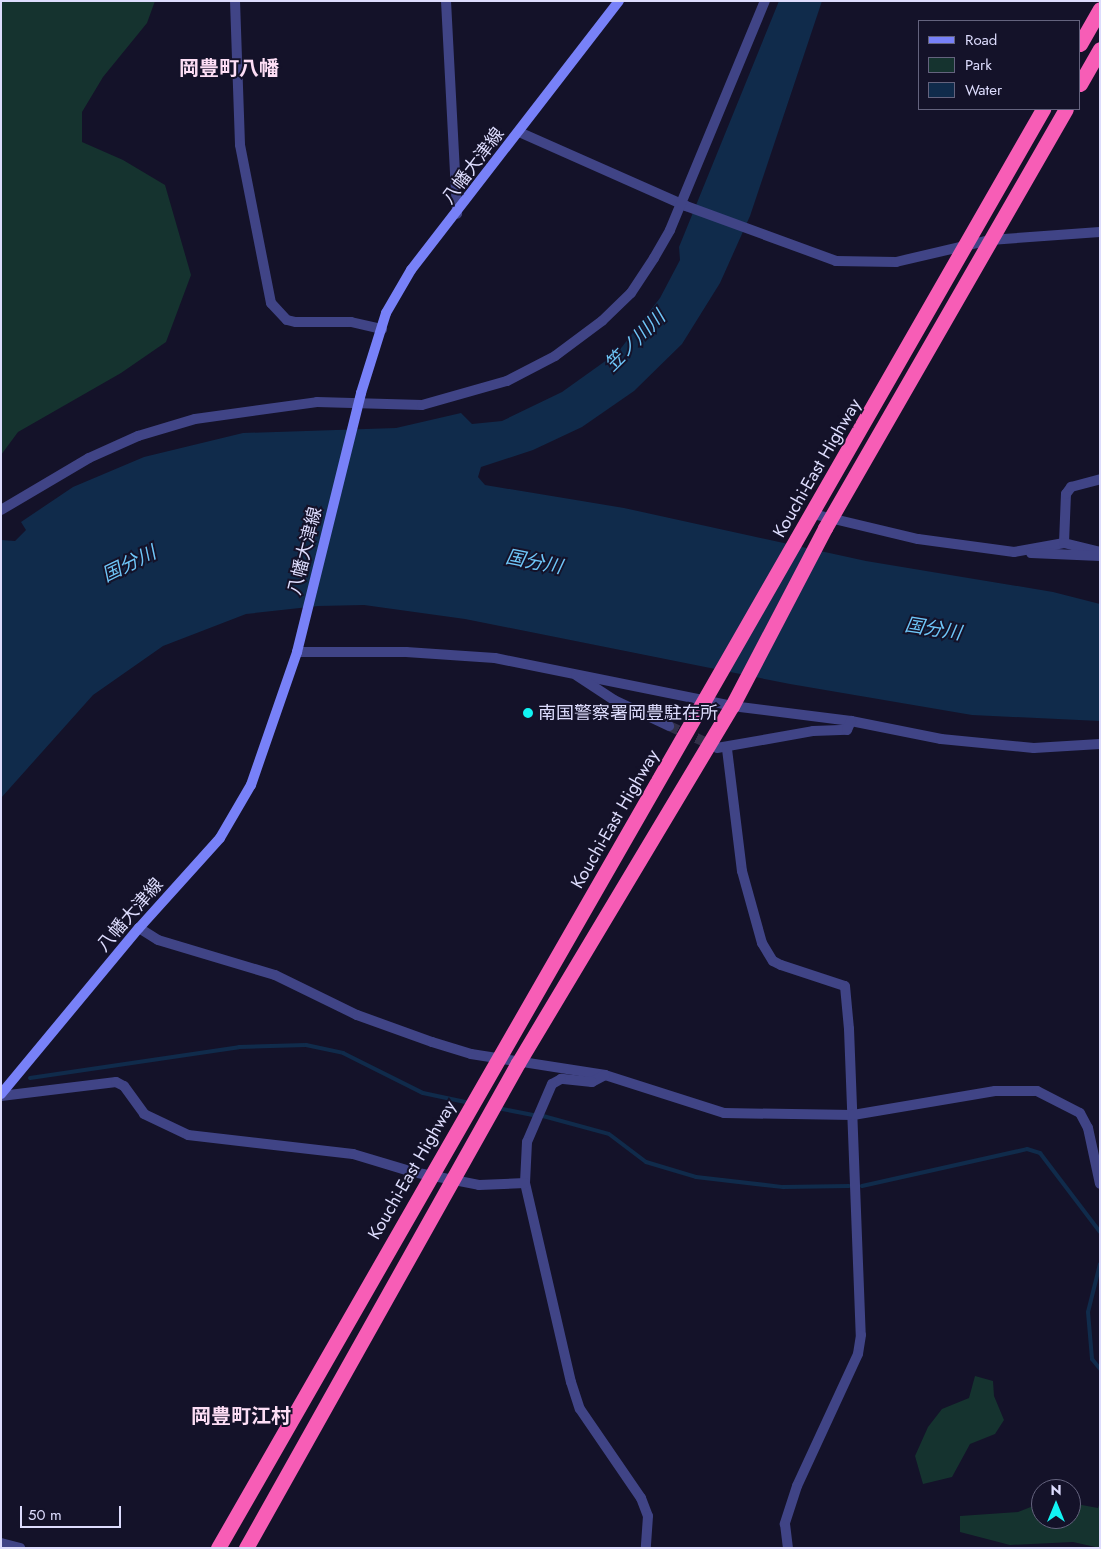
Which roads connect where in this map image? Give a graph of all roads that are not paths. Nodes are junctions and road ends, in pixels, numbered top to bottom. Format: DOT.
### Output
graph roads {
  1 [pos="234,1"];
  2 [pos="446,1"];
  3 [pos="619,1"];
  4 [pos="765,1"];
  5 [pos="1100,9"];
  6 [pos="1081,42"];
  7 [pos="1100,49"];
  8 [pos="1081,82"];
  9 [pos="1042,110"];
  10 [pos="1065,110"];
  11 [pos="519,132"];
  12 [pos="683,205"];
  13 [pos="457,214"];
  14 [pos="1100,232"];
  15 [pos="990,240"];
  16 [pos="967,244"];
  17 [pos="382,329"];
  18 [pos="358,405"];
  19 [pos="1100,479"];
  20 [pos="1,510"];
  21 [pos="810,519"];
  22 [pos="829,522"];
  23 [pos="1064,543"];
  24 [pos="1014,552"];
  25 [pos="1100,552"];
  26 [pos="1100,556"];
  27 [pos="298,648"];
  28 [pos="571,671"];
  29 [pos="709,694"];
  30 [pos="735,699"];
  31 [pos="851,721"];
  32 [pos="670,726"];
  33 [pos="1100,744"];
  34 [pos="139,928"];
  35 [pos="496,1058"];
  36 [pos="518,1063"];
  37 [pos="605,1075"];
  38 [pos="1,1095"];
  39 [pos="853,1115"];
  40 [pos="430,1175"];
  41 [pos="454,1180"];
  42 [pos="525,1182"];
  43 [pos="1100,1184"];
  44 [pos="1,1543"];
  45 [pos="20,1548"];
  46 [pos="218,1548"];
  47 [pos="246,1548"];
  48 [pos="646,1548"];
  49 [pos="788,1548"];
  1 -- 17 [label="street"];
  2 -- 13 [label="street"];
  3 -- 11 [label="main road, 八幡大津線"];
  4 -- 12 [label="street"];
  5 -- 6 [label="highway"];
  7 -- 8 [label="highway"];
  9 -- 16 [label="highway, Kouchi-East Highway"];
  10 -- 15 [label="highway, Kouchi-East Highway"];
  11 -- 12 [label="street"];
  11 -- 13 [label="main road, 八幡大津線"];
  12 -- 16 [label="street"];
  12 -- 18 [label="street"];
  13 -- 17 [label="main road, 八幡大津線"];
  14 -- 15 [label="street"];
  15 -- 16 [label="street"];
  15 -- 22 [label="highway, Kouchi-East Highway"];
  16 -- 21 [label="highway, Kouchi-East Highway"];
  17 -- 18 [label="main road, 八幡大津線"];
  18 -- 20 [label="street"];
  18 -- 27 [label="main road, 八幡大津線"];
  19 -- 23 [label="street"];
  21 -- 22 [label="street"];
  21 -- 29 [label="highway, Kouchi-East Highway"];
  22 -- 24 [label="street"];
  22 -- 30 [label="highway, Kouchi-East Highway"];
  23 -- 24 [label="street"];
  23 -- 25 [label="street"];
  24 -- 26 [label="street"];
  27 -- 28 [label="street"];
  27 -- 34 [label="main road, 八幡大津線"];
  28 -- 29 [label="street"];
  28 -- 32 [label="street"];
  29 -- 30 [label="street"];
  29 -- 35 [label="highway, Kouchi-East Highway"];
  30 -- 31 [label="street"];
  30 -- 36 [label="highway, Kouchi-East Highway"];
  31 -- 33 [label="street"];
  31 -- 39 [label="street"];
  34 -- 35 [label="street"];
  34 -- 38 [label="main road, 八幡大津線"];
  35 -- 36 [label="street"];
  35 -- 40 [label="highway, Kouchi-East Highway"];
  36 -- 37 [label="street"];
  36 -- 41 [label="highway, Kouchi-East Highway"];
  37 -- 39 [label="street"];
  37 -- 42 [label="street"];
  38 -- 40 [label="street"];
  39 -- 43 [label="street"];
  39 -- 49 [label="street"];
  40 -- 41 [label="street"];
  40 -- 46 [label="highway, Kouchi-East Highway"];
  41 -- 42 [label="street"];
  41 -- 47 [label="highway, Kouchi-East Highway"];
  42 -- 48 [label="street"];
  44 -- 45 [label="street"];
}
